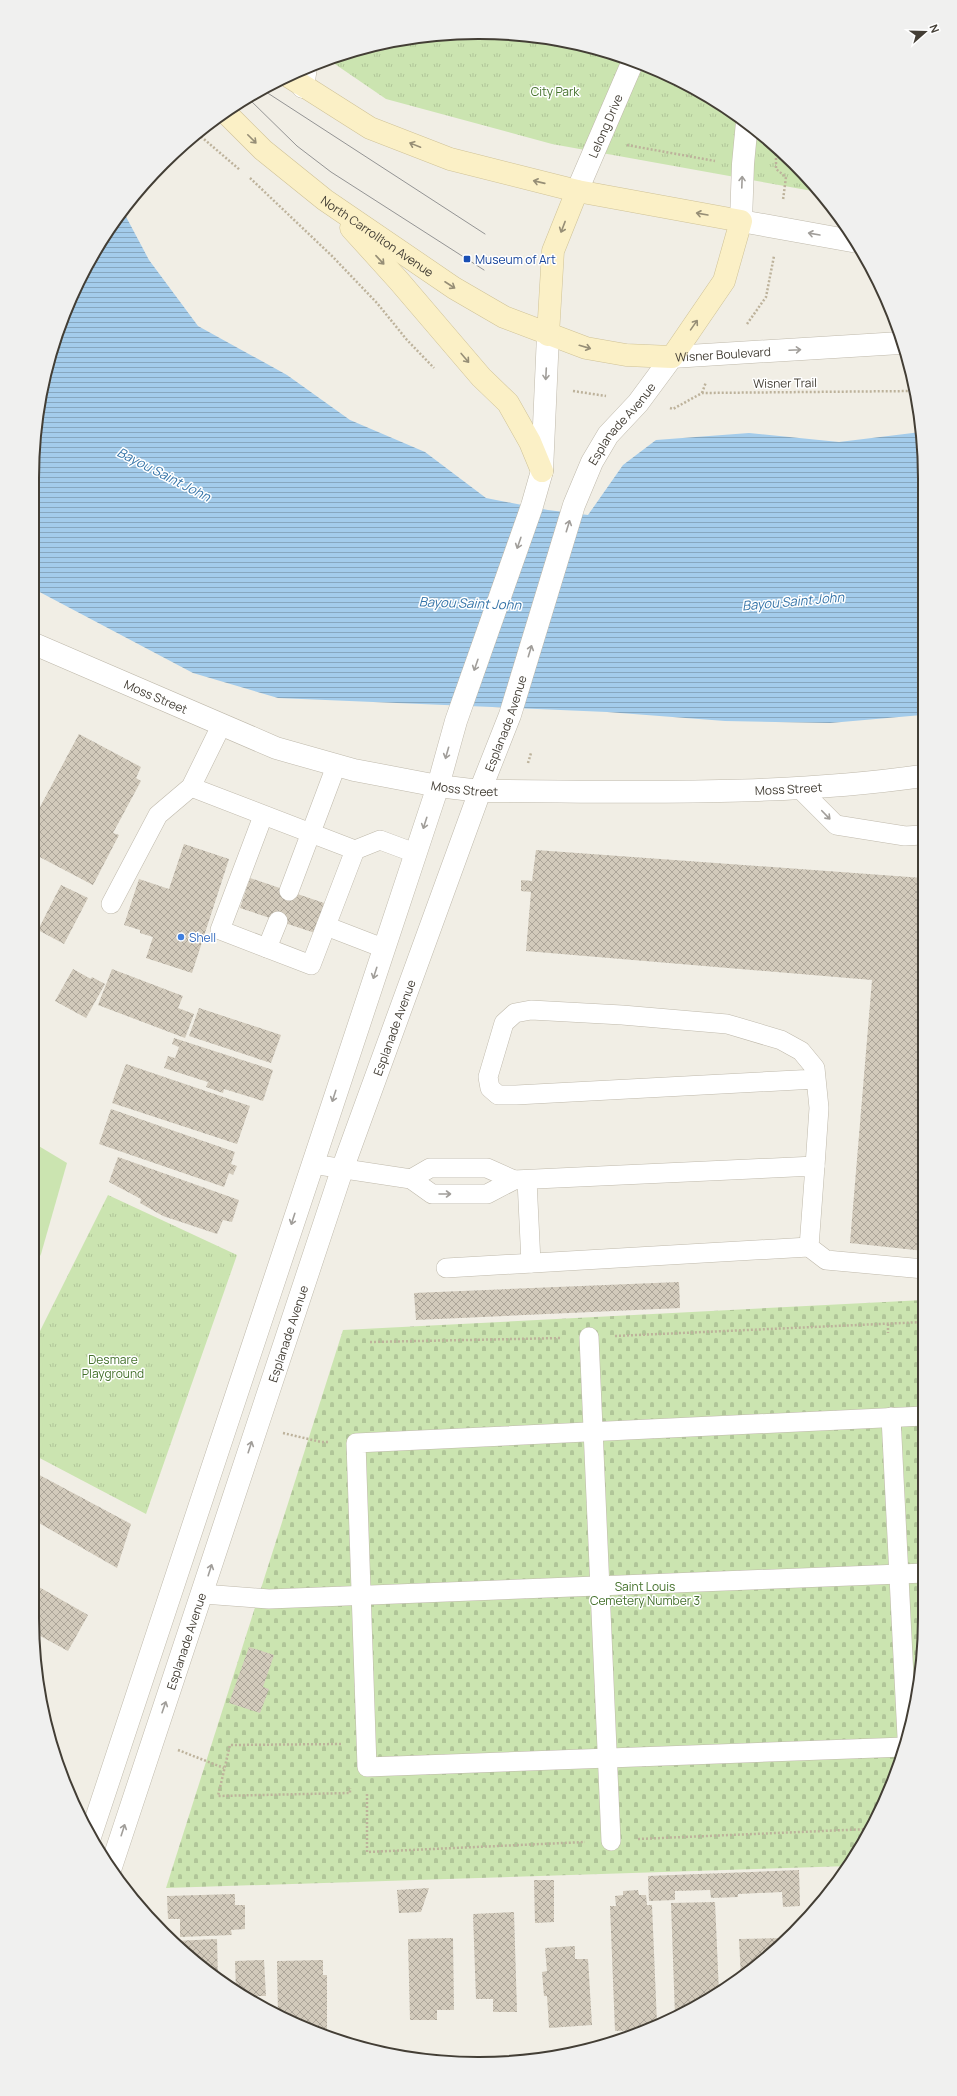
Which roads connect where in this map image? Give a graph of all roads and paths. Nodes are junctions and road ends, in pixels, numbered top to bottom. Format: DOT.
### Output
graph roads {
  1 [pos="631,66"];
  2 [pos="299,77"];
  3 [pos="229,116"];
  4 [pos="746,130"];
  5 [pos="202,137"];
  6 [pos="624,145"];
  7 [pos="776,156"];
  8 [pos="721,162"];
  9 [pos="577,191"];
  10 [pos="784,193"];
  11 [pos="325,200"];
  12 [pos="741,221"];
  13 [pos="848,240"];
  14 [pos="775,254"];
  15 [pos="746,325"];
  16 [pos="548,335"];
  17 [pos="897,343"];
  18 [pos="672,357"];
  19 [pos="436,370"];
  20 [pos="707,380"];
  21 [pos="570,390"];
  22 [pos="910,391"];
  23 [pos="702,393"];
  24 [pos="608,397"];
  25 [pos="667,408"];
  26 [pos="542,471"];
  27 [pos="39,646"];
  28 [pos="221,726"];
  29 [pos="531,753"];
  30 [pos="527,765"];
  31 [pos="336,766"];
  32 [pos="918,777"];
  33 [pos="438,786"];
  34 [pos="192,787"];
  35 [pos="798,787"];
  36 [pos="480,791"];
  37 [pos="264,816"];
  38 [pos="311,834"];
  39 [pos="918,835"];
  40 [pos="355,850"];
  41 [pos="415,853"];
  42 [pos="289,891"];
  43 [pos="111,904"];
  44 [pos="278,921"];
  45 [pos="326,926"];
  46 [pos="267,948"];
  47 [pos="384,948"];
  48 [pos="816,1079"];
  49 [pos="312,1164"];
  50 [pos="815,1166"];
  51 [pos="342,1170"];
  52 [pos="411,1179"];
  53 [pos="521,1180"];
  54 [pos="808,1247"];
  55 [pos="531,1263"];
  56 [pos="446,1268"];
  57 [pos="918,1268"];
  58 [pos="918,1322"];
  59 [pos="888,1324"];
  60 [pos="888,1333"];
  61 [pos="589,1337"];
  62 [pos="370,1342"];
  63 [pos="918,1416"];
  64 [pos="228,1417"];
  65 [pos="890,1418"];
  66 [pos="257,1424"];
  67 [pos="593,1432"];
  68 [pos="356,1443"];
  69 [pos="918,1573"];
  70 [pos="898,1574"];
  71 [pos="173,1584"];
  72 [pos="599,1586"];
  73 [pos="203,1594"];
  74 [pos="361,1595"];
  75 [pos="906,1719"];
  76 [pos="153,1740"];
  77 [pos="898,1747"];
  78 [pos="606,1758"];
  79 [pos="359,1767"];
  80 [pos="224,1768"];
  81 [pos="93,1828"];
  82 [pos="863,1829"];
  83 [pos="611,1841"];
  84 [pos="113,1862"];
  1 -- 9 [label="street, Lelong Drive"];
  9 -- 2 [label="main road, one-way"];
  3 -- 11 [label="main road, North Carrollton Avenue, one-way"];
  12 -- 4 [label="street, one-way"];
  5 -- 19 [label="path"];
  6 -- 8 [label="path"];
  7 -- 10 [label="path"];
  12 -- 9 [label="main road, one-way"];
  9 -- 16 [label="main road, one-way"];
  11 -- 16 [label="main road, North Carrollton Avenue, one-way"];
  11 -- 26 [label="main road, one-way"];
  13 -- 12 [label="street, one-way"];
  18 -- 12 [label="main road, Esplanade Avenue, one-way"];
  14 -- 15 [label="path"];
  16 -- 18 [label="main road, Wisner Boulevard, one-way"];
  16 -- 26 [label="street, one-way"];
  18 -- 17 [label="street, Wisner Boulevard, one-way"];
  36 -- 18 [label="street, Esplanade Avenue, one-way"];
  20 -- 23 [label="path"];
  21 -- 24 [label="path"];
  22 -- 23 [label="path, Wisner Trail"];
  23 -- 25 [label="path, Wisner Trail"];
  26 -- 33 [label="street, one-way"];
  27 -- 28 [label="street, Moss Street"];
  28 -- 31 [label="street, Moss Street"];
  28 -- 34 [label="lane"];
  29 -- 30 [label="path"];
  31 -- 33 [label="street, Moss Street"];
  31 -- 38 [label="lane"];
  32 -- 35 [label="street, Moss Street"];
  33 -- 36 [label="street, Moss Street"];
  33 -- 41 [label="street, one-way"];
  34 -- 37 [label="lane"];
  34 -- 43 [label="lane"];
  35 -- 36 [label="street, Moss Street"];
  35 -- 39 [label="lane, one-way"];
  36 -- 51 [label="street, Esplanade Avenue"];
  37 -- 38 [label="lane"];
  37 -- 46 [label="lane"];
  38 -- 40 [label="lane"];
  38 -- 42 [label="lane"];
  40 -- 41 [label="lane"];
  40 -- 45 [label="lane"];
  41 -- 47 [label="street"];
  44 -- 46 [label="lane"];
  45 -- 46 [label="lane"];
  45 -- 47 [label="lane"];
  47 -- 49 [label="street, one-way"];
  48 -- 48 [label="lane"];
  48 -- 50 [label="lane"];
  49 -- 51 [label="lane"];
  49 -- 64 [label="street, one-way"];
  50 -- 53 [label="lane"];
  50 -- 54 [label="lane"];
  51 -- 52 [label="lane"];
  51 -- 66 [label="street, Esplanade Avenue"];
  52 -- 53 [label="lane"];
  52 -- 53 [label="lane, one-way"];
  53 -- 55 [label="lane"];
  54 -- 55 [label="lane"];
  54 -- 57 [label="lane"];
  55 -- 56 [label="lane"];
  58 -- 59 [label="path"];
  59 -- 60 [label="path"];
  59 -- 61 [label="path"];
  61 -- 62 [label="path"];
  61 -- 67 [label="lane"];
  63 -- 65 [label="lane"];
  64 -- 66 [label="street"];
  64 -- 71 [label="street"];
  65 -- 67 [label="lane"];
  65 -- 70 [label="lane"];
  66 -- 68 [label="path"];
  73 -- 66 [label="street, Esplanade Avenue, one-way"];
  67 -- 68 [label="lane"];
  67 -- 72 [label="lane"];
  68 -- 74 [label="lane"];
  69 -- 70 [label="lane"];
  70 -- 72 [label="lane"];
  70 -- 75 [label="lane"];
  71 -- 73 [label="street"];
  71 -- 81 [label="street"];
  72 -- 74 [label="lane"];
  72 -- 78 [label="lane"];
  73 -- 74 [label="lane"];
  76 -- 73 [label="street, Esplanade Avenue, one-way"];
  74 -- 79 [label="lane"];
  76 -- 80 [label="path"];
  84 -- 76 [label="street, Esplanade Avenue, one-way"];
  77 -- 78 [label="lane"];
  78 -- 79 [label="lane"];
  78 -- 83 [label="lane"];
  79 -- 80 [label="path"];
  79 -- 80 [label="path"];
  79 -- 83 [label="path"];
  82 -- 83 [label="path"];
}
